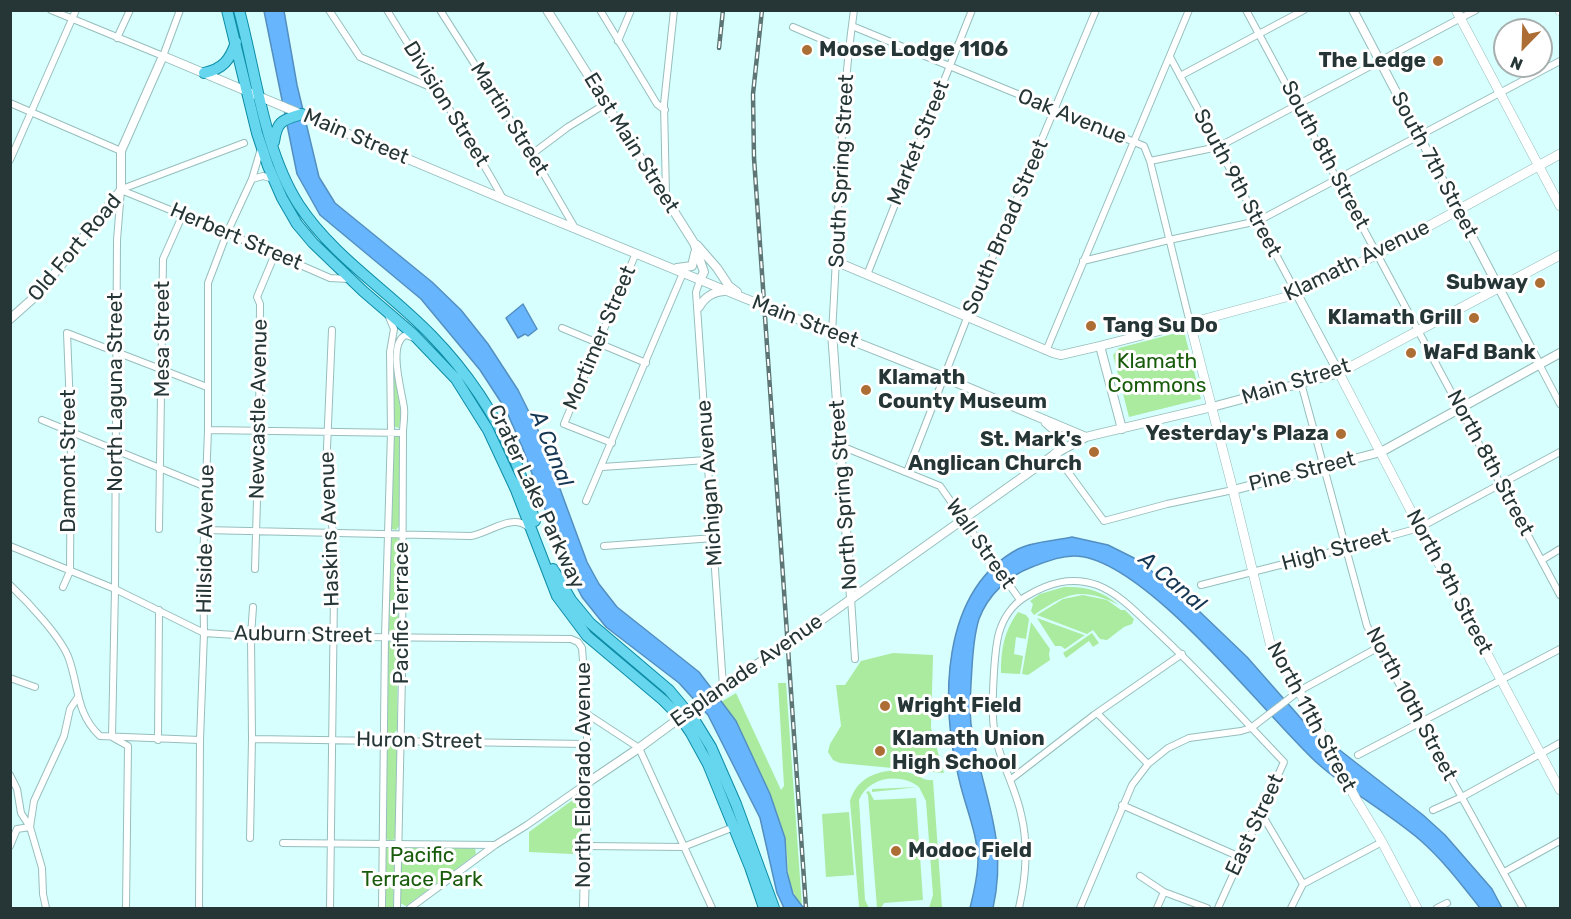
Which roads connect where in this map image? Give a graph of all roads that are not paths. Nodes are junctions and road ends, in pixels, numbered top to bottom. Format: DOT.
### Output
graph roads {
  1 [pos="51,10"];
  2 [pos="76,10"];
  3 [pos="130,10"];
  4 [pos="180,10"];
  5 [pos="227,10"];
  6 [pos="239,10"];
  7 [pos="329,10"];
  8 [pos="387,10"];
  9 [pos="441,10"];
  10 [pos="547,10"];
  11 [pos="600,10"];
  12 [pos="631,10"];
  13 [pos="674,10"];
  14 [pos="854,10"];
  15 [pos="972,10"];
  16 [pos="1096,10"];
  17 [pos="1189,10"];
  18 [pos="1246,10"];
  19 [pos="1304,10"];
  20 [pos="1353,10"];
  21 [pos="1476,10"];
  22 [pos="1458,15"];
  23 [pos="72,20"];
  24 [pos="852,26"];
  25 [pos="793,27"];
  26 [pos="1260,34"];
  27 [pos="117,38"];
  28 [pos="236,41"];
  29 [pos="618,41"];
  30 [pos="849,51"];
  31 [pos="163,56"];
  32 [pos="1170,57"];
  33 [pos="1560,61"];
  34 [pos="1381,62"];
  35 [pos="950,65"];
  36 [pos="204,73"];
  37 [pos="1180,76"];
  38 [pos="435,89"];
  39 [pos="248,91"];
  40 [pos="1500,93"];
  41 [pos="259,96"];
  42 [pos="10,103"];
  43 [pos="607,103"];
  44 [pos="1298,106"];
  45 [pos="665,110"];
  46 [pos="1055,110"];
  47 [pos="32,112"];
  48 [pos="306,116"];
  49 [pos="1420,136"];
  50 [pos="1134,142"];
  51 [pos="244,143"];
  52 [pos="261,143"];
  53 [pos="274,145"];
  54 [pos="1218,147"];
  55 [pos="121,151"];
  56 [pos="532,154"];
  57 [pos="1560,154"];
  58 [pos="10,160"];
  59 [pos="1150,161"];
  60 [pos="1539,166"];
  61 [pos="252,179"];
  62 [pos="274,179"];
  63 [pos="1338,179"];
  64 [pos="122,190"];
  65 [pos="666,195"];
  66 [pos="503,199"];
  67 [pos="1560,206"];
  68 [pos="1458,210"];
  69 [pos="183,214"];
  70 [pos="1258,221"];
  71 [pos="575,228"];
  72 [pos="228,233"];
  73 [pos="1169,240"];
  74 [pos="694,243"];
  75 [pos="636,253"];
  76 [pos="275,254"];
  77 [pos="1378,254"];
  78 [pos="1560,255"];
  79 [pos="1083,261"];
  80 [pos="837,262"];
  81 [pos="671,267"];
  82 [pos="684,273"];
  83 [pos="867,275"];
  84 [pos="352,280"];
  85 [pos="700,280"];
  86 [pos="1498,288"];
  87 [pos="726,291"];
  88 [pos="1297,294"];
  89 [pos="744,298"];
  90 [pos="699,307"];
  91 [pos="386,310"];
  92 [pos="12,317"];
  93 [pos="968,318"];
  94 [pos="1190,323"];
  95 [pos="562,328"];
  96 [pos="332,330"];
  97 [pos="832,332"];
  98 [pos="1418,332"];
  99 [pos="418,339"];
  100 [pos="598,342"];
  101 [pos="1100,346"];
  102 [pos="117,351"];
  103 [pos="1046,351"];
  104 [pos="1560,353"];
  105 [pos="646,363"];
  106 [pos="1539,364"];
  107 [pos="163,369"];
  108 [pos="1339,373"];
  109 [pos="944,377"];
  110 [pos="1300,383"];
  111 [pos="207,387"];
  112 [pos="1560,404"];
  113 [pos="1212,407"];
  114 [pos="1460,408"];
  115 [pos="1040,418"];
  116 [pos="42,420"];
  117 [pos="1122,429"];
  118 [pos="208,430"];
  119 [pos="259,430"];
  120 [pos="71,432"];
  121 [pos="328,432"];
  122 [pos="391,432"];
  123 [pos="403,433"];
  124 [pos="1086,437"];
  125 [pos="612,443"];
  126 [pos="841,446"];
  127 [pos="115,448"];
  128 [pos="1382,452"];
  129 [pos="1560,452"];
  130 [pos="1057,453"];
  131 [pos="707,460"];
  132 [pos="1325,465"];
  133 [pos="602,467"];
  134 [pos="161,468"];
  135 [pos="907,472"];
  136 [pos="1500,484"];
  137 [pos="206,487"];
  138 [pos="1233,490"];
  139 [pos="586,501"];
  140 [pos="963,518"];
  141 [pos="1419,528"];
  142 [pos="159,529"];
  143 [pos="204,530"];
  144 [pos="257,532"];
  145 [pos="532,532"];
  146 [pos="333,534"];
  147 [pos="387,534"];
  148 [pos="402,534"];
  149 [pos="714,538"];
  150 [pos="10,546"];
  151 [pos="604,546"];
  152 [pos="1347,548"];
  153 [pos="1560,549"];
  154 [pos="1542,560"];
  155 [pos="255,569"];
  156 [pos="70,571"];
  157 [pos="1251,573"];
  158 [pos="10,585"];
  159 [pos="1201,585"];
  160 [pos="63,587"];
  161 [pos="116,590"];
  162 [pos="1560,595"];
  163 [pos="851,598"];
  164 [pos="1020,600"];
  165 [pos="253,607"];
  166 [pos="159,610"];
  167 [pos="204,633"];
  168 [pos="250,636"];
  169 [pos="333,636"];
  170 [pos="385,636"];
  171 [pos="402,637"];
  172 [pos="578,642"];
  173 [pos="1379,648"];
  174 [pos="1560,649"];
  175 [pos="1182,654"];
  176 [pos="855,659"];
  177 [pos="10,678"];
  178 [pos="1501,680"];
  179 [pos="35,687"];
  180 [pos="719,689"];
  181 [pos="1299,691"];
  182 [pos="78,697"];
  183 [pos="689,712"];
  184 [pos="1097,713"];
  185 [pos="587,714"];
  186 [pos="1420,722"];
  187 [pos="1251,728"];
  188 [pos="112,737"];
  189 [pos="252,739"];
  190 [pos="158,740"];
  191 [pos="200,740"];
  192 [pos="331,740"];
  193 [pos="384,741"];
  194 [pos="402,741"];
  195 [pos="1560,743"];
  196 [pos="586,744"];
  197 [pos="639,748"];
  198 [pos="1541,754"];
  199 [pos="1358,755"];
  200 [pos="1148,764"];
  201 [pos="10,775"];
  202 [pos="1010,780"];
  203 [pos="587,783"];
  204 [pos="1560,790"];
  205 [pos="1462,797"];
  206 [pos="1122,806"];
  207 [pos="1433,810"];
  208 [pos="1261,813"];
  209 [pos="30,827"];
  210 [pos="734,827"];
  211 [pos="250,838"];
  212 [pos="1560,841"];
  213 [pos="1382,842"];
  214 [pos="283,843"];
  215 [pos="332,843"];
  216 [pos="384,844"];
  217 [pos="398,844"];
  218 [pos="495,845"];
  219 [pos="10,846"];
  220 [pos="586,846"];
  221 [pos="683,847"];
  222 [pos="1240,857"];
  223 [pos="1504,872"];
  224 [pos="1140,876"];
  225 [pos="1303,884"];
  226 [pos="1164,892"];
  227 [pos="1447,903"];
  228 [pos="46,909"];
  229 [pos="126,909"];
  230 [pos="199,909"];
  231 [pos="330,909"];
  232 [pos="382,909"];
  233 [pos="397,909"];
  234 [pos="410,909"];
  235 [pos="584,909"];
  236 [pos="712,909"];
  237 [pos="764,909"];
  238 [pos="774,909"];
  239 [pos="1019,909"];
  240 [pos="1080,909"];
  241 [pos="1157,909"];
  242 [pos="1207,909"];
  243 [pos="1218,909"];
  244 [pos="1291,909"];
  245 [pos="1417,909"];
  246 [pos="1437,909"];
  247 [pos="1523,909"];
  1 -- 23 [label="street, Main Street"];
  2 -- 23 [label="street"];
  3 -- 27 [label="street"];
  4 -- 31 [label="street"];
  5 -- 28 [label="main road, Crater Lake Parkway"];
  6 -- 41 [label="main road, Crater Lake Parkway"];
  7 -- 38 [label="street"];
  8 -- 38 [label="street, Division Street"];
  9 -- 56 [label="street, Martin Street"];
  10 -- 43 [label="street, East Main Street"];
  11 -- 29 [label="street"];
  12 -- 29 [label="street"];
  13 -- 45 [label="street"];
  14 -- 24 [label="street, South Spring Street"];
  15 -- 35 [label="street, Market Street"];
  16 -- 46 [label="street, South Broad Street"];
  17 -- 32 [label="street"];
  18 -- 26 [label="street, South 8th Street"];
  19 -- 26 [label="street"];
  20 -- 34 [label="street, South 7th Street"];
  21 -- 22 [label="street, Oak Avenue"];
  22 -- 34 [label="street, Oak Avenue"];
  22 -- 40 [label="main road"];
  23 -- 27 [label="street, Main Street"];
  23 -- 47 [label="street"];
  24 -- 30 [label="street, South Spring Street"];
  24 -- 35 [label="street, Oak Avenue"];
  25 -- 30 [label="street"];
  26 -- 37 [label="street"];
  26 -- 44 [label="street, South 8th Street"];
  27 -- 31 [label="street, Main Street"];
  28 -- 36 [label="main road"];
  28 -- 39 [label="main road, Crater Lake Parkway"];
  29 -- 45 [label="street"];
  30 -- 80 [label="street, South Spring Street"];
  31 -- 36 [label="street, Main Street"];
  31 -- 55 [label="street, North Laguna Street"];
  32 -- 37 [label="street, South 9th Street"];
  32 -- 50 [label="street"];
  33 -- 40 [label="street"];
  34 -- 44 [label="street, Oak Avenue"];
  34 -- 49 [label="street, South 7th Street"];
  35 -- 46 [label="street, Oak Avenue"];
  35 -- 83 [label="street, Market Street"];
  36 -- 39 [label="street, Main Street"];
  37 -- 54 [label="street, South 9th Street"];
  38 -- 66 [label="street, Division Street"];
  39 -- 41 [label="street, Main Street"];
  39 -- 52 [label="main road, Crater Lake Parkway"];
  40 -- 49 [label="street"];
  40 -- 60 [label="main road"];
  41 -- 48 [label="street, Main Street"];
  41 -- 53 [label="main road, Crater Lake Parkway"];
  42 -- 47 [label="street"];
  43 -- 56 [label="street"];
  43 -- 65 [label="street, East Main Street"];
  44 -- 54 [label="street, Oak Avenue"];
  44 -- 63 [label="street, South 8th Street"];
  45 -- 65 [label="street"];
  46 -- 50 [label="street, Oak Avenue"];
  46 -- 93 [label="street, South Broad Street"];
  47 -- 55 [label="street"];
  47 -- 58 [label="street"];
  48 -- 53 [label="main road"];
  48 -- 66 [label="street, Main Street"];
  49 -- 63 [label="street"];
  49 -- 68 [label="street, South 7th Street"];
  50 -- 59 [label="street, Oak Avenue"];
  50 -- 79 [label="street"];
  51 -- 64 [label="street, Old Fort Road"];
  52 -- 61 [label="street, Hillside Avenue"];
  52 -- 62 [label="main road, Crater Lake Parkway"];
  53 -- 183 [label="main road, Crater Lake Parkway"];
  54 -- 59 [label="street, Oak Avenue"];
  54 -- 70 [label="street, South 9th Street"];
  55 -- 64 [label="street, North Laguna Street"];
  56 -- 71 [label="street, Martin Street"];
  57 -- 60 [label="main road, Klamath Avenue"];
  59 -- 73 [label="street"];
  60 -- 67 [label="main road"];
  60 -- 68 [label="main road, Klamath Avenue"];
  61 -- 62 [label="street"];
  61 -- 72 [label="street, Hillside Avenue"];
  62 -- 84 [label="main road, Crater Lake Parkway"];
  63 -- 70 [label="street"];
  63 -- 77 [label="street, South 8th Street"];
  64 -- 69 [label="street, Herbert Street"];
  64 -- 92 [label="street, Old Fort Road"];
  64 -- 102 [label="street, North Laguna Street"];
  65 -- 74 [label="street, East Main Street"];
  66 -- 71 [label="street, Main Street"];
  68 -- 77 [label="main road, Klamath Avenue"];
  68 -- 86 [label="street, South 7th Street"];
  69 -- 72 [label="street, Herbert Street"];
  69 -- 107 [label="street, Mesa Street"];
  70 -- 73 [label="street"];
  70 -- 88 [label="street, South 9th Street"];
  71 -- 75 [label="street, Main Street"];
  72 -- 76 [label="street, Herbert Street"];
  72 -- 111 [label="street, Hillside Avenue"];
  73 -- 79 [label="street"];
  73 -- 94 [label="street"];
  74 -- 81 [label="street"];
  74 -- 85 [label="street, East Main Street"];
  74 -- 89 [label="street"];
  75 -- 81 [label="street, Main Street"];
  75 -- 100 [label="street, Mortimer Street"];
  76 -- 84 [label="street, Herbert Street"];
  76 -- 119 [label="street, Newcastle Avenue"];
  77 -- 88 [label="main road, Klamath Avenue"];
  77 -- 98 [label="street, South 8th Street"];
  78 -- 86 [label="main road, Main Street"];
  79 -- 103 [label="street"];
  80 -- 83 [label="street, Klamath Avenue"];
  80 -- 97 [label="street, South Spring Street"];
  81 -- 82 [label="street, Main Street"];
  82 -- 85 [label="street, Main Street"];
  82 -- 105 [label="street"];
  83 -- 93 [label="street, Klamath Avenue"];
  84 -- 91 [label="main road, Crater Lake Parkway"];
  85 -- 87 [label="street, Main Street"];
  85 -- 90 [label="street, Michigan Avenue"];
  86 -- 98 [label="main road, Main Street"];
  86 -- 106 [label="street, South 7th Street"];
  87 -- 89 [label="street, Main Street"];
  87 -- 90 [label="street"];
  88 -- 94 [label="main road, Klamath Avenue"];
  88 -- 108 [label="street, South 9th Street"];
  89 -- 97 [label="street, Main Street"];
  90 -- 131 [label="street, Michigan Avenue"];
  91 -- 99 [label="main road, Crater Lake Parkway"];
  91 -- 122 [label="street, Pacific Terrace"];
  93 -- 103 [label="street, Klamath Avenue"];
  93 -- 109 [label="street, South Broad Street"];
  94 -- 101 [label="street, Klamath Avenue"];
  94 -- 113 [label="main road, North 11th Street"];
  95 -- 100 [label="street"];
  96 -- 121 [label="street, Haskins Avenue"];
  97 -- 109 [label="street, Main Street"];
  97 -- 126 [label="street, North Spring Street"];
  98 -- 108 [label="main road, Main Street"];
  98 -- 114 [label="street, North 8th Street"];
  99 -- 123 [label="street, Pacific Terrace"];
  99 -- 145 [label="main road, Crater Lake Parkway"];
  100 -- 105 [label="street"];
  100 -- 125 [label="street, Mortimer Street"];
  101 -- 103 [label="street, Klamath Avenue"];
  101 -- 117 [label="street"];
  102 -- 107 [label="street"];
  102 -- 120 [label="street, Damont Street"];
  102 -- 127 [label="street, North Laguna Street"];
  104 -- 106 [label="street, Pine Street"];
  105 -- 125 [label="street"];
  106 -- 112 [label="street"];
  106 -- 114 [label="street, Pine Street"];
  107 -- 111 [label="street"];
  107 -- 134 [label="street, Mesa Street"];
  108 -- 110 [label="street, Main Street"];
  108 -- 128 [label="main road, North 9th Street"];
  109 -- 115 [label="street, Main Street"];
  109 -- 135 [label="street, South Broad Street"];
  110 -- 113 [label="street, Main Street"];
  110 -- 132 [label="street, North 10th Street"];
  111 -- 118 [label="street, Hillside Avenue"];
  113 -- 117 [label="street, Main Street"];
  113 -- 138 [label="main road, North 11th Street"];
  114 -- 128 [label="street, Pine Street"];
  114 -- 136 [label="street, North 8th Street"];
  115 -- 124 [label="street, Main Street"];
  115 -- 130 [label="street"];
  116 -- 120 [label="street"];
  117 -- 124 [label="street, Main Street"];
  118 -- 119 [label="street"];
  118 -- 137 [label="street, Hillside Avenue"];
  119 -- 121 [label="street"];
  119 -- 144 [label="street, Newcastle Avenue"];
  120 -- 127 [label="street"];
  120 -- 156 [label="street, Damont Street"];
  121 -- 122 [label="street"];
  121 -- 146 [label="street, Haskins Avenue"];
  122 -- 123 [label="street"];
  122 -- 147 [label="street, Pacific Terrace"];
  123 -- 148 [label="street, Pacific Terrace"];
  124 -- 130 [label="street, Esplanade Avenue"];
  125 -- 133 [label="street"];
  126 -- 135 [label="street, Wall Street"];
  126 -- 163 [label="street, North Spring Street"];
  127 -- 134 [label="street"];
  127 -- 161 [label="street, North Laguna Street"];
  128 -- 132 [label="street, Pine Street"];
  128 -- 141 [label="main road, North 9th Street"];
  129 -- 136 [label="street, High Street"];
  130 -- 138 [label="street, Pine Street"];
  130 -- 140 [label="street, Esplanade Avenue"];
  131 -- 133 [label="street"];
  131 -- 149 [label="street, Michigan Avenue"];
  132 -- 138 [label="street, Pine Street"];
  132 -- 152 [label="street, North 10th Street"];
  133 -- 139 [label="street"];
  134 -- 137 [label="street"];
  134 -- 142 [label="street, Mesa Street"];
  135 -- 140 [label="street, Wall Street"];
  136 -- 141 [label="street, High Street"];
  136 -- 154 [label="street, North 8th Street"];
  137 -- 143 [label="street, Hillside Avenue"];
  138 -- 157 [label="main road, North 11th Street"];
  140 -- 163 [label="street, Esplanade Avenue"];
  140 -- 164 [label="street, Wall Street"];
  141 -- 152 [label="street, High Street"];
  141 -- 178 [label="main road, North 9th Street"];
  143 -- 144 [label="street"];
  143 -- 167 [label="street, Hillside Avenue"];
  144 -- 146 [label="street"];
  144 -- 155 [label="street, Newcastle Avenue"];
  145 -- 148 [label="street"];
  145 -- 183 [label="main road, Crater Lake Parkway"];
  146 -- 147 [label="street"];
  146 -- 169 [label="street, Haskins Avenue"];
  147 -- 148 [label="street"];
  147 -- 170 [label="street, Pacific Terrace"];
  148 -- 171 [label="street, Pacific Terrace"];
  149 -- 151 [label="street"];
  149 -- 180 [label="street, Michigan Avenue"];
  150 -- 156 [label="street, Auburn Street"];
  152 -- 157 [label="street, High Street"];
  152 -- 173 [label="street, North 10th Street"];
  153 -- 154 [label="street"];
  154 -- 162 [label="street, North 8th Street"];
  156 -- 160 [label="street, Damont Street"];
  156 -- 161 [label="street, Auburn Street"];
  157 -- 159 [label="street, High Street"];
  157 -- 181 [label="main road, North 11th Street"];
  158 -- 182 [label="street"];
  161 -- 166 [label="street, Auburn Street"];
  161 -- 188 [label="street, North Laguna Street"];
  163 -- 176 [label="street, North Spring Street"];
  163 -- 180 [label="street, Esplanade Avenue"];
  164 -- 175 [label="street"];
  164 -- 202 [label="street"];
  165 -- 168 [label="street"];
  166 -- 167 [label="street, Auburn Street"];
  166 -- 190 [label="street"];
  167 -- 168 [label="street, Auburn Street"];
  167 -- 191 [label="street, Hillside Avenue"];
  168 -- 169 [label="street, Auburn Street"];
  168 -- 189 [label="street"];
  169 -- 170 [label="street, Auburn Street"];
  169 -- 192 [label="street, Haskins Avenue"];
  170 -- 171 [label="street, Auburn Street"];
  170 -- 193 [label="street, Pacific Terrace"];
  171 -- 172 [label="street, Auburn Street"];
  171 -- 194 [label="street, Pacific Terrace"];
  172 -- 185 [label="street, North Eldorado Avenue"];
  173 -- 181 [label="street"];
  173 -- 186 [label="street, North 10th Street"];
  174 -- 178 [label="street"];
  175 -- 184 [label="street"];
  175 -- 187 [label="street"];
  177 -- 179 [label="street"];
  178 -- 186 [label="street"];
  178 -- 198 [label="main road, North 9th Street"];
  180 -- 183 [label="street, Esplanade Avenue"];
  181 -- 187 [label="street"];
  181 -- 213 [label="main road, North 11th Street"];
  182 -- 188 [label="street"];
  182 -- 209 [label="street"];
  183 -- 197 [label="street, Esplanade Avenue"];
  183 -- 210 [label="main road, Crater Lake Parkway"];
  183 -- 238 [label="main road, Crater Lake Parkway"];
  184 -- 200 [label="street"];
  184 -- 202 [label="street"];
  185 -- 196 [label="street, North Eldorado Avenue"];
  185 -- 197 [label="street"];
  186 -- 199 [label="street"];
  186 -- 205 [label="street, North 10th Street"];
  187 -- 200 [label="street"];
  187 -- 208 [label="street, East Street"];
  188 -- 190 [label="street"];
  188 -- 229 [label="street"];
  189 -- 192 [label="street, Huron Street"];
  189 -- 211 [label="street"];
  190 -- 191 [label="street"];
  191 -- 230 [label="street, Hillside Avenue"];
  192 -- 193 [label="street, Huron Street"];
  192 -- 215 [label="street, Haskins Avenue"];
  193 -- 194 [label="street, Huron Street"];
  193 -- 216 [label="street, Pacific Terrace"];
  194 -- 196 [label="street, Huron Street"];
  194 -- 217 [label="street, Pacific Terrace"];
  195 -- 198 [label="street"];
  196 -- 203 [label="street, North Eldorado Avenue"];
  197 -- 203 [label="street, Esplanade Avenue"];
  197 -- 221 [label="street"];
  198 -- 204 [label="main road, North 9th Street"];
  198 -- 205 [label="street"];
  200 -- 206 [label="street"];
  201 -- 209 [label="street"];
  202 -- 239 [label="street"];
  203 -- 218 [label="street, Esplanade Avenue"];
  203 -- 220 [label="street, North Eldorado Avenue"];
  205 -- 207 [label="street"];
  205 -- 223 [label="street, North 10th Street"];
  206 -- 222 [label="street"];
  206 -- 240 [label="street"];
  208 -- 222 [label="street, East Street"];
  208 -- 225 [label="street"];
  209 -- 219 [label="street"];
  209 -- 228 [label="street"];
  210 -- 221 [label="street"];
  210 -- 237 [label="main road, Crater Lake Parkway"];
  212 -- 223 [label="street"];
  213 -- 225 [label="street"];
  213 -- 245 [label="main road, North 11th Street"];
  214 -- 215 [label="street"];
  215 -- 216 [label="street"];
  215 -- 231 [label="street, Haskins Avenue"];
  216 -- 217 [label="street"];
  216 -- 232 [label="street, Pacific Terrace"];
  217 -- 218 [label="street"];
  217 -- 233 [label="street, Pacific Terrace"];
  218 -- 234 [label="street, Esplanade Avenue"];
  220 -- 221 [label="street"];
  220 -- 235 [label="street, North Eldorado Avenue"];
  221 -- 236 [label="street"];
  222 -- 243 [label="street, East Street"];
  223 -- 247 [label="street, North 10th Street"];
  224 -- 226 [label="street"];
  225 -- 244 [label="street"];
  226 -- 241 [label="street"];
  226 -- 242 [label="street"];
  227 -- 246 [label="street"];
}
